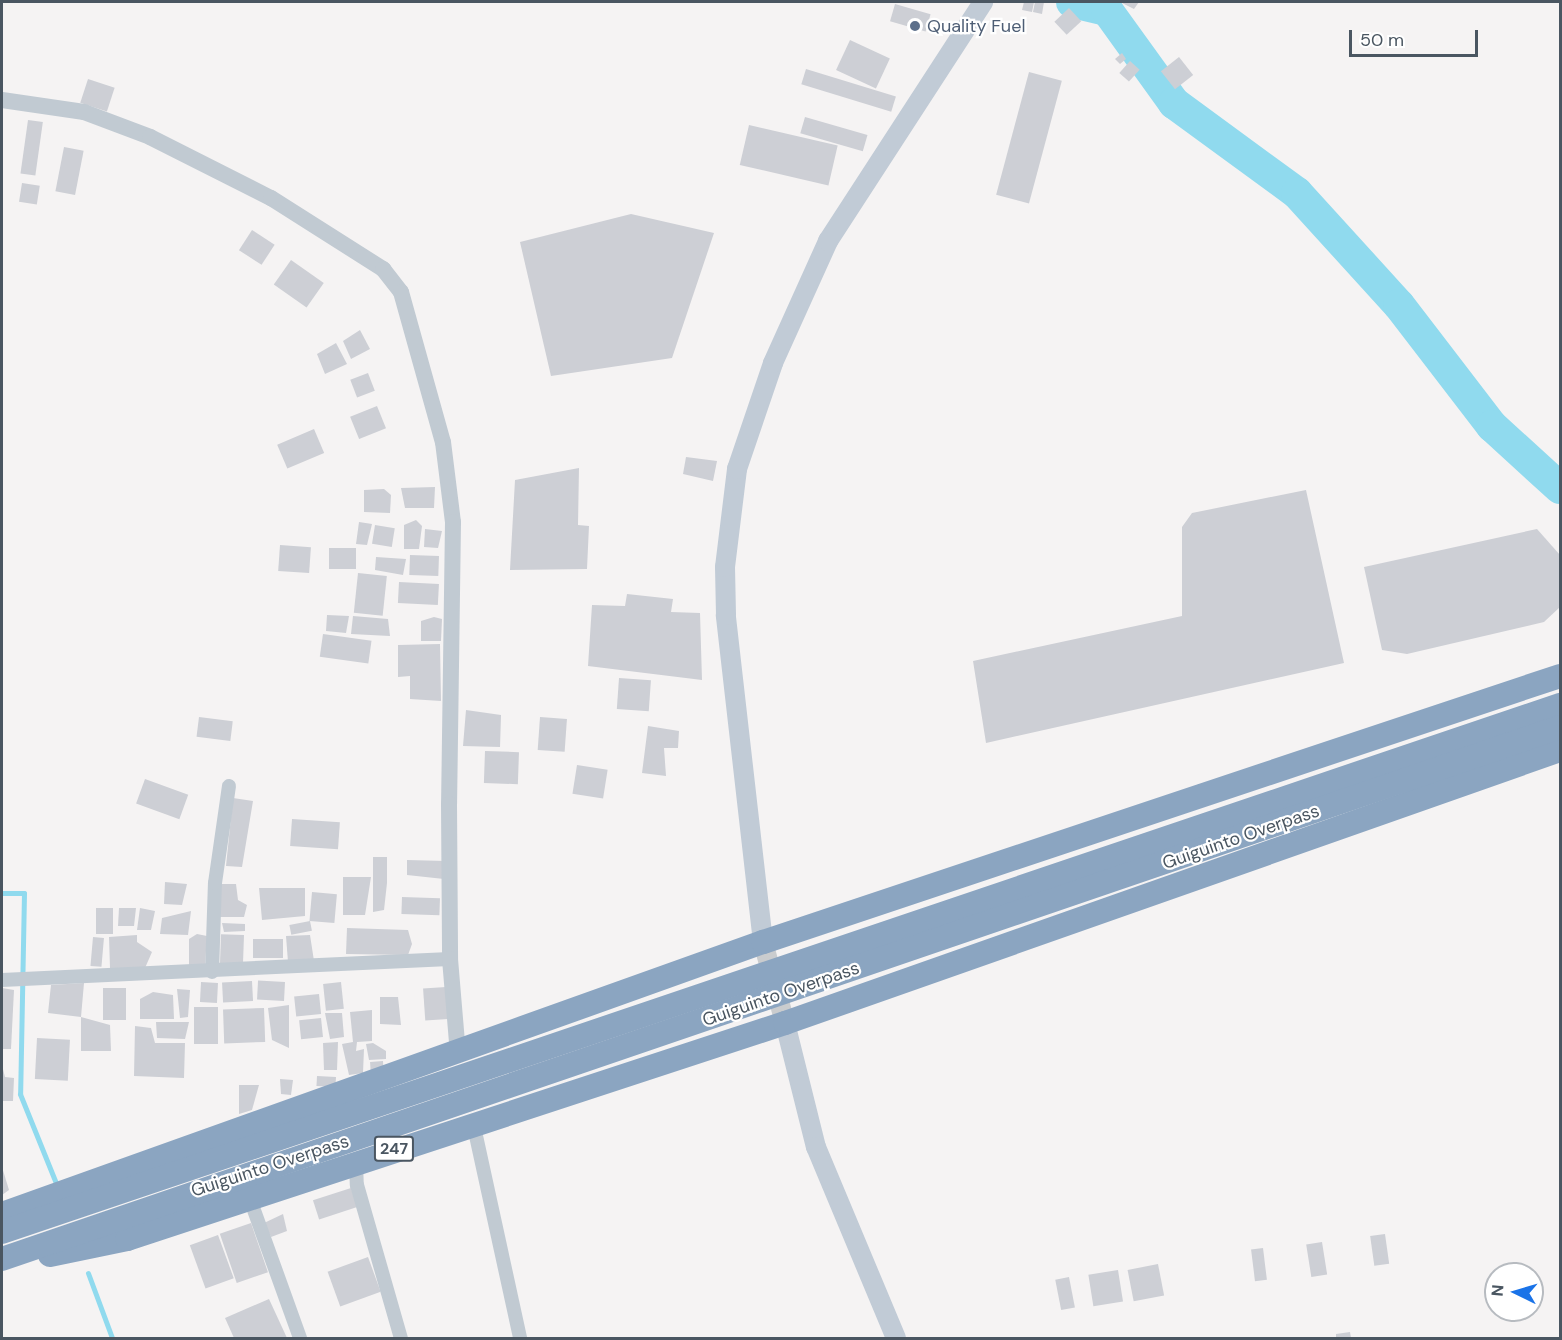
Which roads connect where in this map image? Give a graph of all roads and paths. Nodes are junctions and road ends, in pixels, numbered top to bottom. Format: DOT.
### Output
graph roads {
  1 [pos="982,2"];
  2 [pos="2,100"];
  3 [pos="1560,676"];
  4 [pos="1560,705"];
  5 [pos="1560,727"];
  6 [pos="1560,750"];
  7 [pos="229,786"];
  8 [pos="1179,847"];
  9 [pos="763,942"];
  10 [pos="450,959"];
  11 [pos="212,972"];
  12 [pos="2,980"];
  13 [pos="785,1023"];
  14 [pos="458,1055"];
  15 [pos="486,1083"];
  16 [pos="473,1122"];
  17 [pos="356,1162"];
  18 [pos="250,1199"];
  19 [pos="2,1214"];
  20 [pos="2,1232"];
  21 [pos="2,1259"];
  22 [pos="2,1266"];
  23 [pos="300,1338"];
  24 [pos="401,1338"];
  25 [pos="520,1338"];
  26 [pos="896,1338"];
  1 -- 9 [label="main road"];
  2 -- 10 [label="street"];
  3 -- 9 [label="highway"];
  4 -- 8 [label="highway, Guiguinto Overpass"];
  5 -- 8 [label="highway, Guiguinto Overpass"];
  6 -- 13 [label="highway"];
  7 -- 11 [label="street"];
  8 -- 15 [label="highway, Guiguinto Overpass"];
  9 -- 14 [label="highway"];
  10 -- 11 [label="street"];
  10 -- 14 [label="street"];
  11 -- 12 [label="street"];
  13 -- 16 [label="highway, 247"];
  13 -- 26 [label="main road"];
  14 -- 19 [label="highway"];
  15 -- 20 [label="highway, Guiguinto Overpass"];
  15 -- 21 [label="highway, Guiguinto Overpass"];
  16 -- 17 [label="highway, 247"];
  16 -- 25 [label="street"];
  17 -- 18 [label="highway, 247"];
  17 -- 24 [label="street"];
  18 -- 22 [label="highway, 247"];
  18 -- 23 [label="street"];
}
